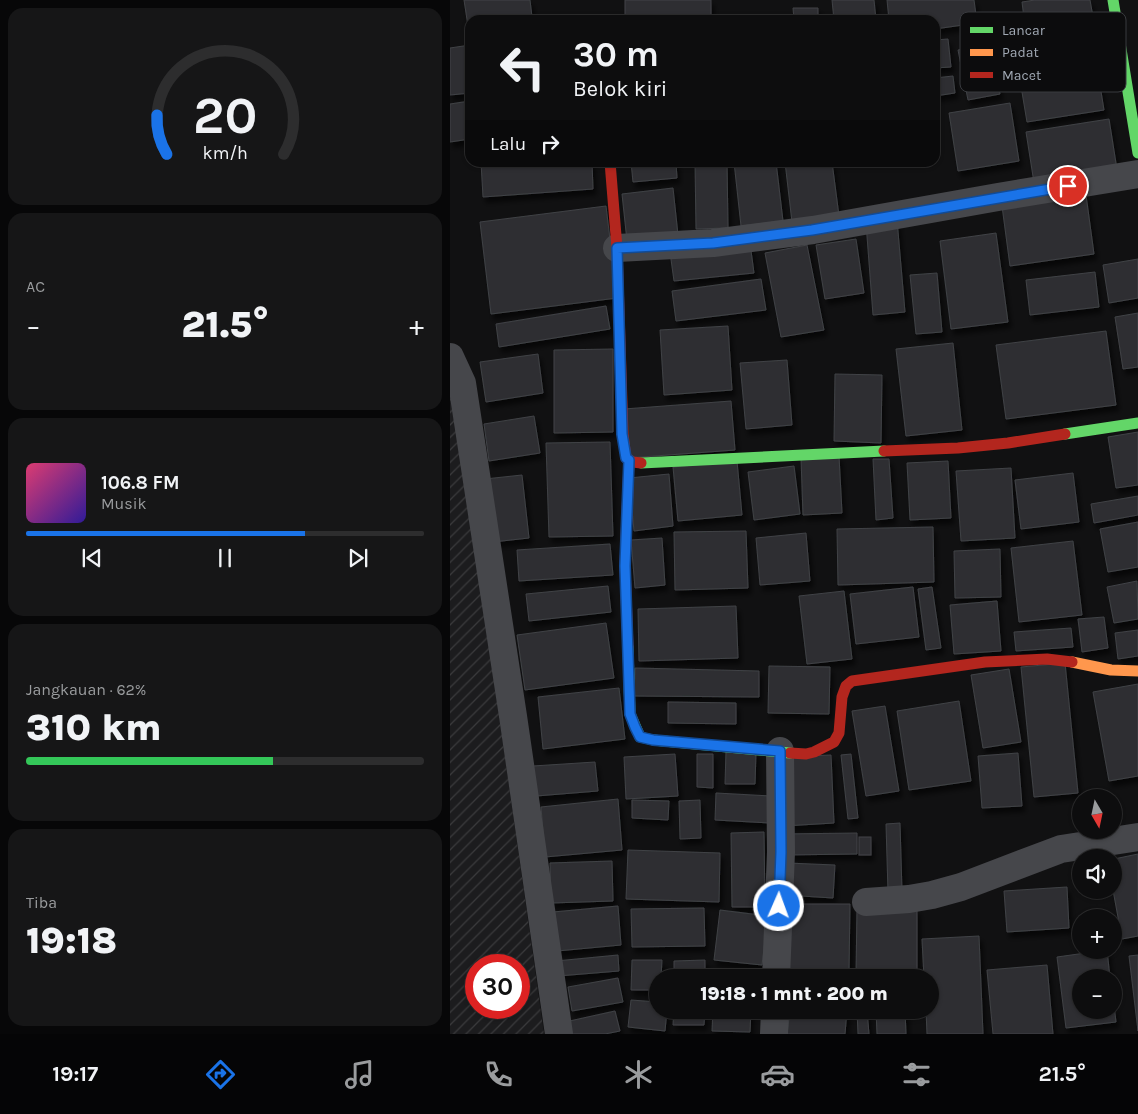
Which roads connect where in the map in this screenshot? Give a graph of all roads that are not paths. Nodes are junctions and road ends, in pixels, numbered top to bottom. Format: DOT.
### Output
graph roads {
  1 [pos="1126,80"];
  2 [pos="1138,153"];
  3 [pos="610,167"];
  4 [pos="1138,174"];
  5 [pos="617,248"];
  6 [pos="450,357"];
  7 [pos="1138,423"];
  8 [pos="629,460"];
  9 [pos="1138,671"];
  10 [pos="780,751"];
  11 [pos="1138,837"];
  12 [pos="866,902"];
  13 [pos="776,969"];
  14 [pos="775,1019"];
  15 [pos="558,1034"];
  16 [pos="774,1034"];
  1 -- 2 [label="street"];
  3 -- 5 [label="street"];
  4 -- 5 [label="street"];
  5 -- 8 [label="street"];
  6 -- 15 [label="street"];
  7 -- 8 [label="street"];
  8 -- 10 [label="street"];
  9 -- 10 [label="street"];
  10 -- 13 [label="street"];
  11 -- 12 [label="street"];
  14 -- 16 [label="street"];
}
